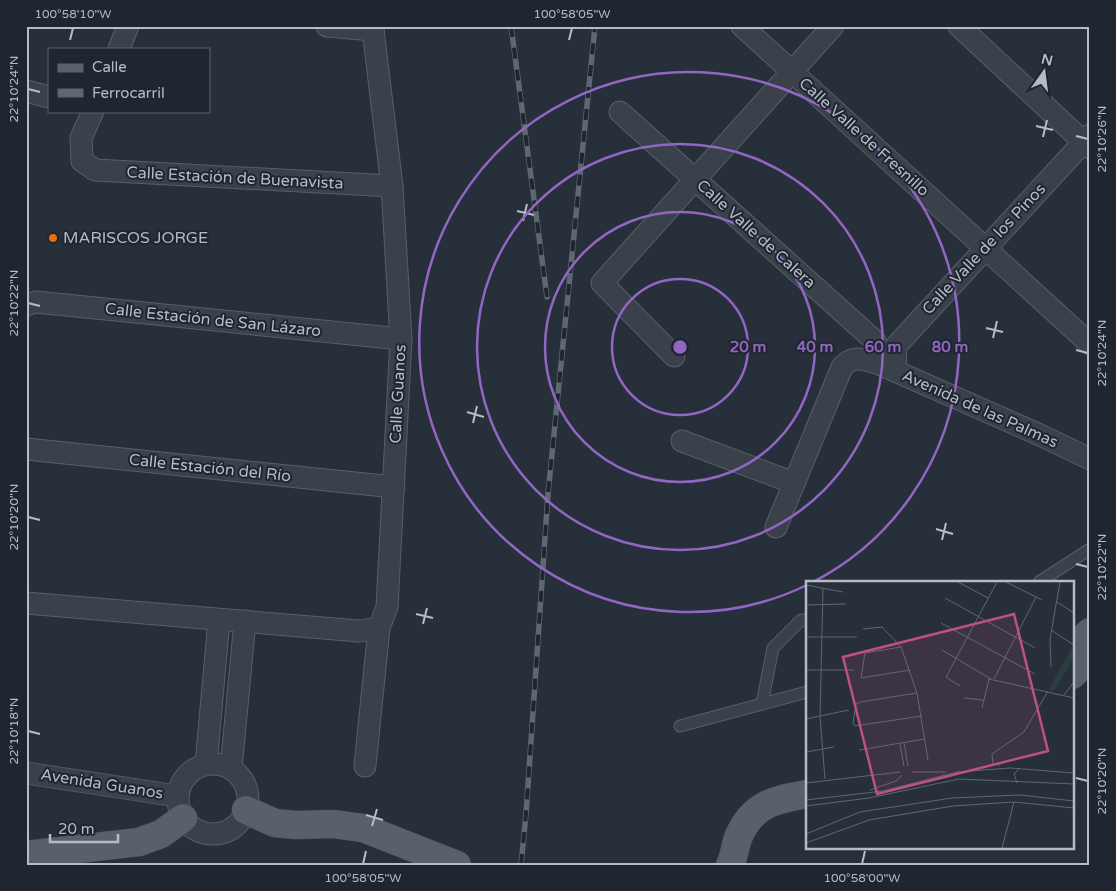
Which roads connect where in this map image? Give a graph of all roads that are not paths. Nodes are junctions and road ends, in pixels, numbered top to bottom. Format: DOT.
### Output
graph roads {
  1 [pos="128,26"];
  2 [pos="328,26"];
  3 [pos="742,26"];
  4 [pos="833,26"];
  5 [pos="958,26"];
  6 [pos="372,28"];
  7 [pos="119,48"];
  8 [pos="792,72"];
  9 [pos="26,91"];
  10 [pos="48,97"];
  11 [pos="93,112"];
  12 [pos="620,112"];
  13 [pos="1088,142"];
  14 [pos="695,179"];
  15 [pos="392,186"];
  16 [pos="985,248"];
  17 [pos="26,305"];
  18 [pos="401,338"];
  19 [pos="875,341"];
  20 [pos="1090,344"];
  21 [pos="896,346"];
  22 [pos="674,356"];
  23 [pos="886,367"];
  24 [pos="682,440"];
  25 [pos="26,449"];
  26 [pos="1090,459"];
  27 [pos="794,483"];
  28 [pos="394,487"];
  29 [pos="776,526"];
  30 [pos="1090,549"];
  31 [pos="1041,581"];
  32 [pos="26,603"];
  33 [pos="219,620"];
  34 [pos="806,620"];
  35 [pos="245,621"];
  36 [pos="379,628"];
  37 [pos="1090,632"];
  38 [pos="1074,647"];
  39 [pos="1090,658"];
  40 [pos="1074,673"];
  41 [pos="806,692"];
  42 [pos="762,704"];
  43 [pos="680,726"];
  44 [pos="206,764"];
  45 [pos="365,766"];
  46 [pos="231,769"];
  47 [pos="26,773"];
  48 [pos="806,794"];
  49 [pos="180,807"];
  50 [pos="246,810"];
  51 [pos="806,812"];
  52 [pos="26,854"];
  53 [pos="456,865"];
  54 [pos="730,865"];
  55 [pos="750,865"];
  1 -- 7 [label="street"];
  2 -- 6 [label="street"];
  3 -- 8 [label="street, Calle Valle de Fresnillo"];
  4 -- 8 [label="street"];
  5 -- 13 [label="street"];
  6 -- 15 [label="street, Calle Guanos"];
  8 -- 14 [label="street"];
  8 -- 16 [label="street, Calle Valle de Fresnillo"];
  9 -- 10 [label="street"];
  11 -- 15 [label="street, Calle Estación de Buenavista"];
  12 -- 14 [label="street, Calle Valle de Calera"];
  13 -- 16 [label="street, Calle Valle de los Pinos"];
  14 -- 19 [label="street, Calle Valle de Calera"];
  14 -- 22 [label="street"];
  15 -- 18 [label="street, Calle Guanos"];
  16 -- 20 [label="street, Calle Valle de Fresnillo"];
  16 -- 21 [label="street, Calle Valle de los Pinos"];
  17 -- 18 [label="street, Calle Estación de San Lázaro"];
  18 -- 28 [label="street, Calle Guanos"];
  19 -- 21 [label="lane"];
  19 -- 23 [label="street"];
  21 -- 23 [label="street"];
  23 -- 26 [label="street, Avenida de las Palmas"];
  23 -- 27 [label="street, Avenida de las Palmas"];
  24 -- 27 [label="street"];
  25 -- 28 [label="street, Calle Estación del Río"];
  27 -- 29 [label="street"];
  28 -- 36 [label="street, Calle Guanos"];
  30 -- 31 [label="lane"];
  32 -- 33 [label="street"];
  33 -- 35 [label="street"];
  33 -- 44 [label="street"];
  34 -- 42 [label="lane"];
  35 -- 36 [label="street"];
  35 -- 46 [label="street"];
  36 -- 45 [label="street, Calle Guanos"];
  37 -- 38 [label="main road"];
  39 -- 40 [label="main road"];
  41 -- 42 [label="lane"];
  42 -- 43 [label="lane"];
  44 -- 46 [label="street"];
  44 -- 49 [label="street"];
  46 -- 50 [label="street"];
  47 -- 49 [label="street, Avenida Guanos"];
  48 -- 54 [label="main road"];
  49 -- 50 [label="street"];
  49 -- 52 [label="main road"];
  50 -- 53 [label="main road"];
  51 -- 55 [label="main road"];
}
